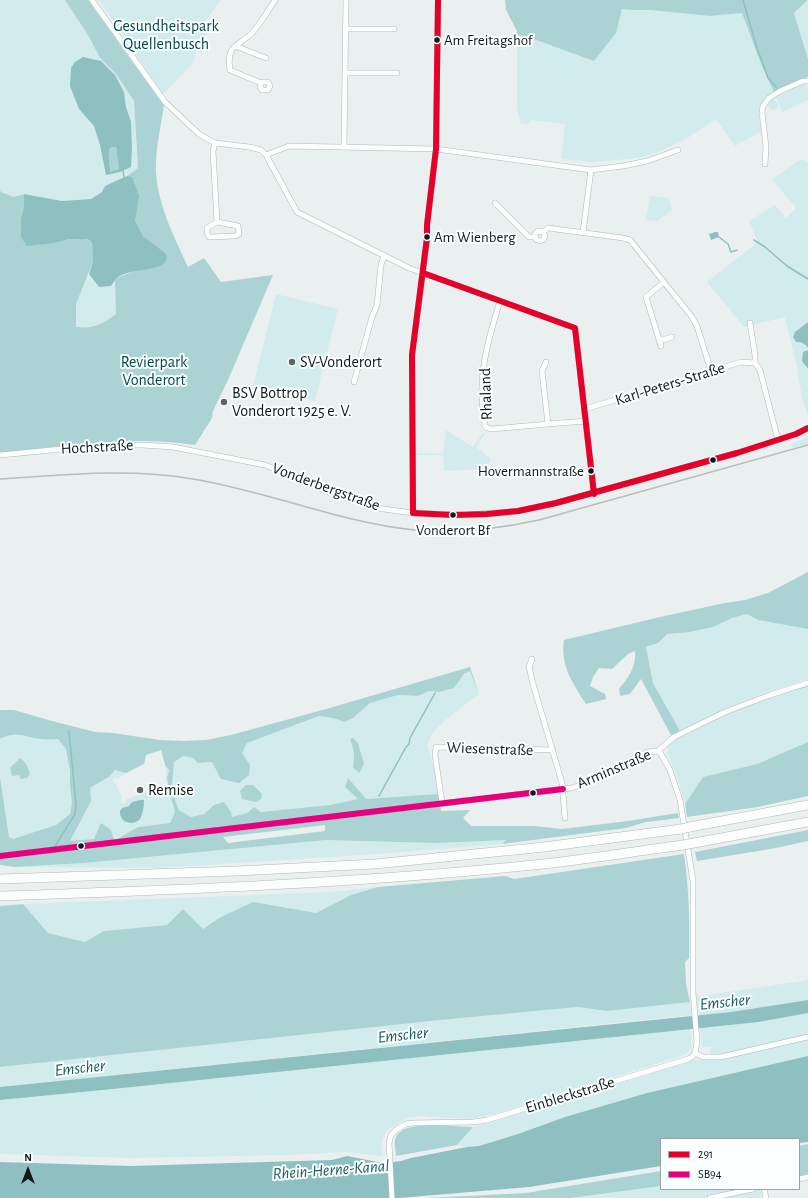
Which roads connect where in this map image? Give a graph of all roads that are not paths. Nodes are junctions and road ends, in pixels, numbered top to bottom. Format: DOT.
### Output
graph roads {
  1 [pos="92,0"];
  2 [pos="275,0"];
  3 [pos="346,0"];
  4 [pos="438,0"];
  5 [pos="345,29"];
  6 [pos="394,29"];
  7 [pos="235,46"];
  8 [pos="266,58"];
  9 [pos="345,72"];
  10 [pos="397,73"];
  11 [pos="808,81"];
  12 [pos="261,83"];
  13 [pos="215,143"];
  14 [pos="344,147"];
  15 [pos="436,149"];
  16 [pos="678,150"];
  17 [pos="266,155"];
  18 [pos="766,164"];
  19 [pos="591,170"];
  20 [pos="495,203"];
  21 [pos="218,222"];
  22 [pos="543,232"];
  23 [pos="583,232"];
  24 [pos="535,237"];
  25 [pos="384,256"];
  26 [pos="423,273"];
  27 [pos="664,282"];
  28 [pos="500,301"];
  29 [pos="750,323"];
  30 [pos="672,337"];
  31 [pos="659,341"];
  32 [pos="661,346"];
  33 [pos="546,362"];
  34 [pos="755,363"];
  35 [pos="711,371"];
  36 [pos="354,382"];
  37 [pos="585,409"];
  38 [pos="586,421"];
  39 [pos="548,424"];
  40 [pos="808,428"];
  41 [pos="778,440"];
  42 [pos="193,451"];
  43 [pos="0,455"];
  44 [pos="594,494"];
  45 [pos="413,513"];
  46 [pos="532,659"];
  47 [pos="808,682"];
  48 [pos="553,750"];
  49 [pos="658,751"];
  50 [pos="563,789"];
  51 [pos="442,803"];
  52 [pos="808,805"];
  53 [pos="565,818"];
  54 [pos="808,822"];
  55 [pos="0,856"];
  56 [pos="0,879"];
  57 [pos="0,896"];
  58 [pos="808,1037"];
  59 [pos="695,1053"];
  60 [pos="748,1190"];
  61 [pos="392,1198"];
  62 [pos="710,1198"];
  1 -- 13 [label="street"];
  2 -- 7 [label="street"];
  3 -- 5 [label="street"];
  4 -- 15 [label="street"];
  5 -- 6 [label="street"];
  5 -- 9 [label="street"];
  7 -- 8 [label="street"];
  7 -- 12 [label="street"];
  9 -- 10 [label="street"];
  9 -- 14 [label="street"];
  11 -- 18 [label="street"];
  13 -- 17 [label="street"];
  13 -- 21 [label="street"];
  14 -- 15 [label="street"];
  14 -- 17 [label="street"];
  15 -- 19 [label="street"];
  15 -- 26 [label="street"];
  16 -- 19 [label="street"];
  17 -- 25 [label="street"];
  19 -- 23 [label="street"];
  20 -- 24 [label="street"];
  21 -- 21 [label="street"];
  22 -- 23 [label="street"];
  22 -- 24 [label="street"];
  22 -- 24 [label="street"];
  23 -- 27 [label="street"];
  25 -- 26 [label="street"];
  25 -- 36 [label="street"];
  26 -- 28 [label="street"];
  26 -- 45 [label="street"];
  27 -- 31 [label="street"];
  27 -- 35 [label="street"];
  28 -- 37 [label="street"];
  28 -- 39 [label="street, Rhaland"];
  29 -- 34 [label="street"];
  30 -- 31 [label="street"];
  31 -- 32 [label="street"];
  33 -- 39 [label="street"];
  34 -- 35 [label="street, Karl-Peters-Straße"];
  34 -- 41 [label="street"];
  35 -- 37 [label="street, Karl-Peters-Straße"];
  37 -- 38 [label="street"];
  38 -- 39 [label="street, Rhaland"];
  38 -- 44 [label="street"];
  40 -- 41 [label="street, Vonderbergstraße"];
  41 -- 44 [label="street, Vonderbergstraße"];
  42 -- 43 [label="street, Hochstraße"];
  42 -- 45 [label="street, Vonderbergstraße"];
  44 -- 45 [label="street, Vonderbergstraße"];
  46 -- 48 [label="street"];
  47 -- 49 [label="street, Arminstraße"];
  48 -- 50 [label="street"];
  48 -- 51 [label="street, Wiesenstraße"];
  49 -- 50 [label="street, Arminstraße"];
  49 -- 59 [label="street"];
  50 -- 51 [label="street, Arminstraße"];
  50 -- 53 [label="street"];
  51 -- 55 [label="street, Arminstraße"];
  52 -- 56 [label="highway"];
  54 -- 57 [label="highway, bridge"];
  58 -- 59 [label="street"];
  59 -- 61 [label="street, Einbleckstraße"];
  60 -- 62 [label="street"];
}
